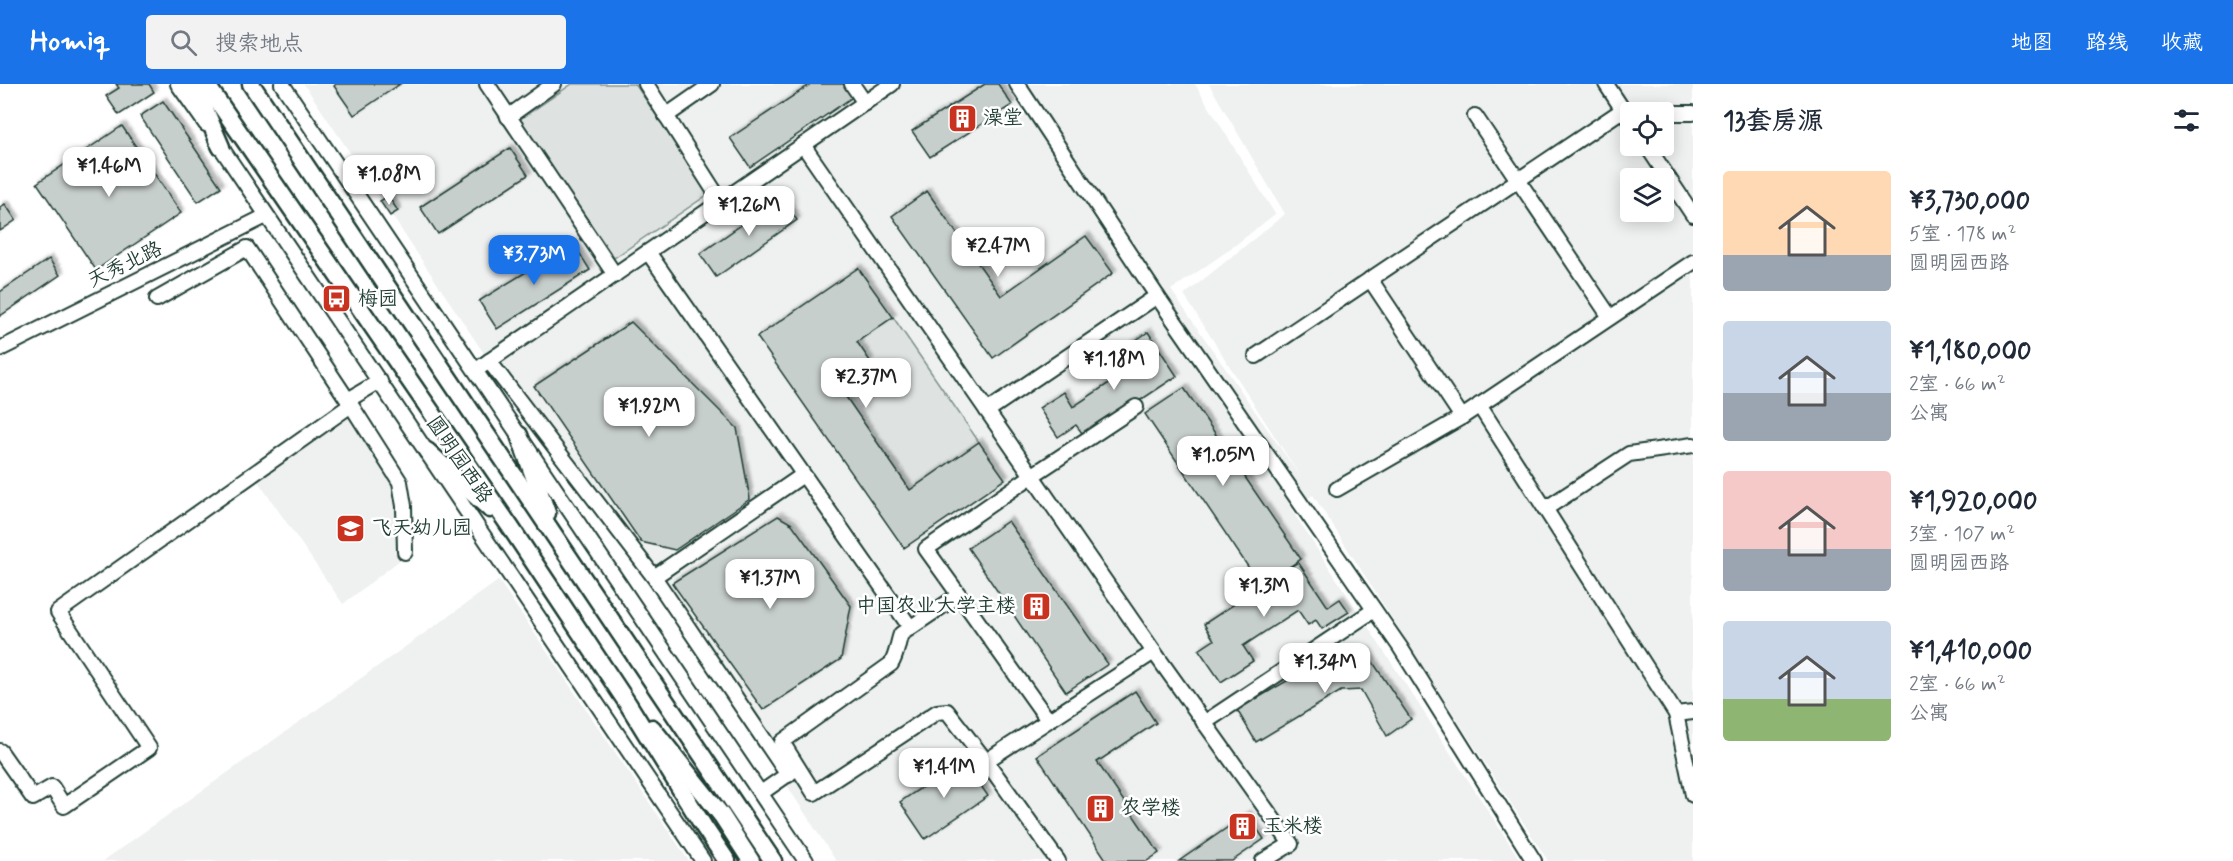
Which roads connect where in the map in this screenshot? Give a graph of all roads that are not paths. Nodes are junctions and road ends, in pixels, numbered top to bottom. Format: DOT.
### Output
graph roads {
  1 [pos="178,84"];
  2 [pos="194,84"];
  3 [pos="206,84"];
  4 [pos="250,84"];
  5 [pos="282,84"];
  6 [pos="487,84"];
  7 [pos="554,84"];
  8 [pos="646,84"];
  9 [pos="712,84"];
  10 [pos="852,84"];
  11 [pos="892,84"];
  12 [pos="1017,84"];
  13 [pos="1606,84"];
  14 [pos="261,92"];
  15 [pos="865,103"];
  16 [pos="1620,103"];
  17 [pos="1620,113"];
  18 [pos="1674,113"];
  19 [pos="1693,113"];
  20 [pos="666,116"];
  21 [pos="1474,116"];
  22 [pos="508,117"];
  23 [pos="804,145"];
  24 [pos="221,147"];
  25 [pos="1654,156"];
  26 [pos="1517,180"];
  27 [pos="720,200"];
  28 [pos="1693,215"];
  29 [pos="266,216"];
  30 [pos="648,252"];
  31 [pos="1693,262"];
  32 [pos="615,276"];
  33 [pos="1370,279"];
  34 [pos="1157,296"];
  35 [pos="157,299"];
  36 [pos="1610,317"];
  37 [pos="0,349"];
  38 [pos="1256,356"];
  39 [pos="489,361"];
  40 [pos="475,370"];
  41 [pos="380,381"];
  42 [pos="350,402"];
  43 [pos="1479,405"];
  44 [pos="1136,407"];
  45 [pos="987,411"];
  46 [pos="1462,417"];
  47 [pos="519,435"];
  48 [pos="1693,445"];
  49 [pos="427,451"];
  50 [pos="803,475"];
  51 [pos="1033,475"];
  52 [pos="1337,489"];
  53 [pos="1545,509"];
  54 [pos="512,528"];
  55 [pos="554,533"];
  56 [pos="405,552"];
  57 [pos="654,577"];
  58 [pos="959,595"];
  59 [pos="1374,610"];
  60 [pos="910,627"];
  61 [pos="1154,652"];
  62 [pos="628,704"];
  63 [pos="1693,712"];
  64 [pos="1676,714"];
  65 [pos="1048,720"];
  66 [pos="1204,723"];
  67 [pos="0,751"];
  68 [pos="986,761"];
  69 [pos="793,771"];
  70 [pos="761,794"];
  71 [pos="1693,795"];
  72 [pos="703,861"];
  73 [pos="727,861"];
  74 [pos="751,861"];
  75 [pos="773,861"];
  76 [pos="806,861"];
  77 [pos="1058,861"];
  78 [pos="1263,861"];
  79 [pos="1534,861"];
  1 -- 24 [label="street, 圆明园西路"];
  2 -- 24 [label="main road"];
  3 -- 54 [label="main road, 圆明园西路"];
  4 -- 14 [label="main road, 圆明园西路"];
  5 -- 40 [label="street"];
  6 -- 22 [label="street"];
  7 -- 22 [label="street"];
  8 -- 20 [label="street"];
  9 -- 20 [label="street"];
  10 -- 15 [label="street"];
  11 -- 15 [label="street"];
  12 -- 34 [label="street"];
  13 -- 16 [label="street"];
  14 -- 55 [label="main road, 圆明园西路"];
  15 -- 23 [label="street"];
  17 -- 26 [label="street"];
  18 -- 19 [label="street"];
  20 -- 27 [label="street"];
  21 -- 26 [label="street"];
  22 -- 32 [label="street"];
  23 -- 27 [label="street"];
  23 -- 45 [label="street"];
  24 -- 29 [label="street, 圆明园西路"];
  25 -- 28 [label="street"];
  26 -- 33 [label="street"];
  26 -- 36 [label="street"];
  27 -- 30 [label="street"];
  29 -- 37 [label="street, 天秀北路"];
  29 -- 41 [label="street, 圆明园西路"];
  30 -- 32 [label="street"];
  30 -- 50 [label="street"];
  31 -- 36 [label="street"];
  32 -- 39 [label="street"];
  33 -- 38 [label="street"];
  33 -- 46 [label="street"];
  34 -- 45 [label="street"];
  34 -- 59 [label="street"];
  35 -- 42 [label="street"];
  36 -- 43 [label="street"];
  39 -- 40 [label="street"];
  39 -- 57 [label="street"];
  40 -- 47 [label="street"];
  41 -- 42 [label="street"];
  41 -- 49 [label="street, 圆明园西路"];
  42 -- 56 [label="street"];
  42 -- 67 [label="street"];
  43 -- 46 [label="street"];
  43 -- 53 [label="street"];
  44 -- 51 [label="street"];
  45 -- 51 [label="street"];
  46 -- 52 [label="street"];
  47 -- 55 [label="main road"];
  47 -- 70 [label="street"];
  48 -- 53 [label="street"];
  49 -- 54 [label="main road"];
  49 -- 72 [label="street, 圆明园西路"];
  50 -- 57 [label="street"];
  50 -- 60 [label="street"];
  51 -- 58 [label="street"];
  51 -- 61 [label="street"];
  53 -- 64 [label="street"];
  54 -- 62 [label="main road, 圆明园西路"];
  55 -- 75 [label="main road, 圆明园西路"];
  57 -- 69 [label="street"];
  58 -- 60 [label="street"];
  58 -- 65 [label="street"];
  59 -- 66 [label="street"];
  59 -- 79 [label="street"];
  60 -- 69 [label="street"];
  61 -- 65 [label="street"];
  61 -- 66 [label="street"];
  62 -- 73 [label="main road, 圆明园西路"];
  62 -- 74 [label="main road, 圆明园西路"];
  63 -- 64 [label="street"];
  64 -- 71 [label="street"];
  65 -- 68 [label="street"];
  66 -- 78 [label="street"];
  68 -- 69 [label="street"];
  68 -- 77 [label="street"];
  69 -- 70 [label="street"];
  70 -- 76 [label="street"];
}
